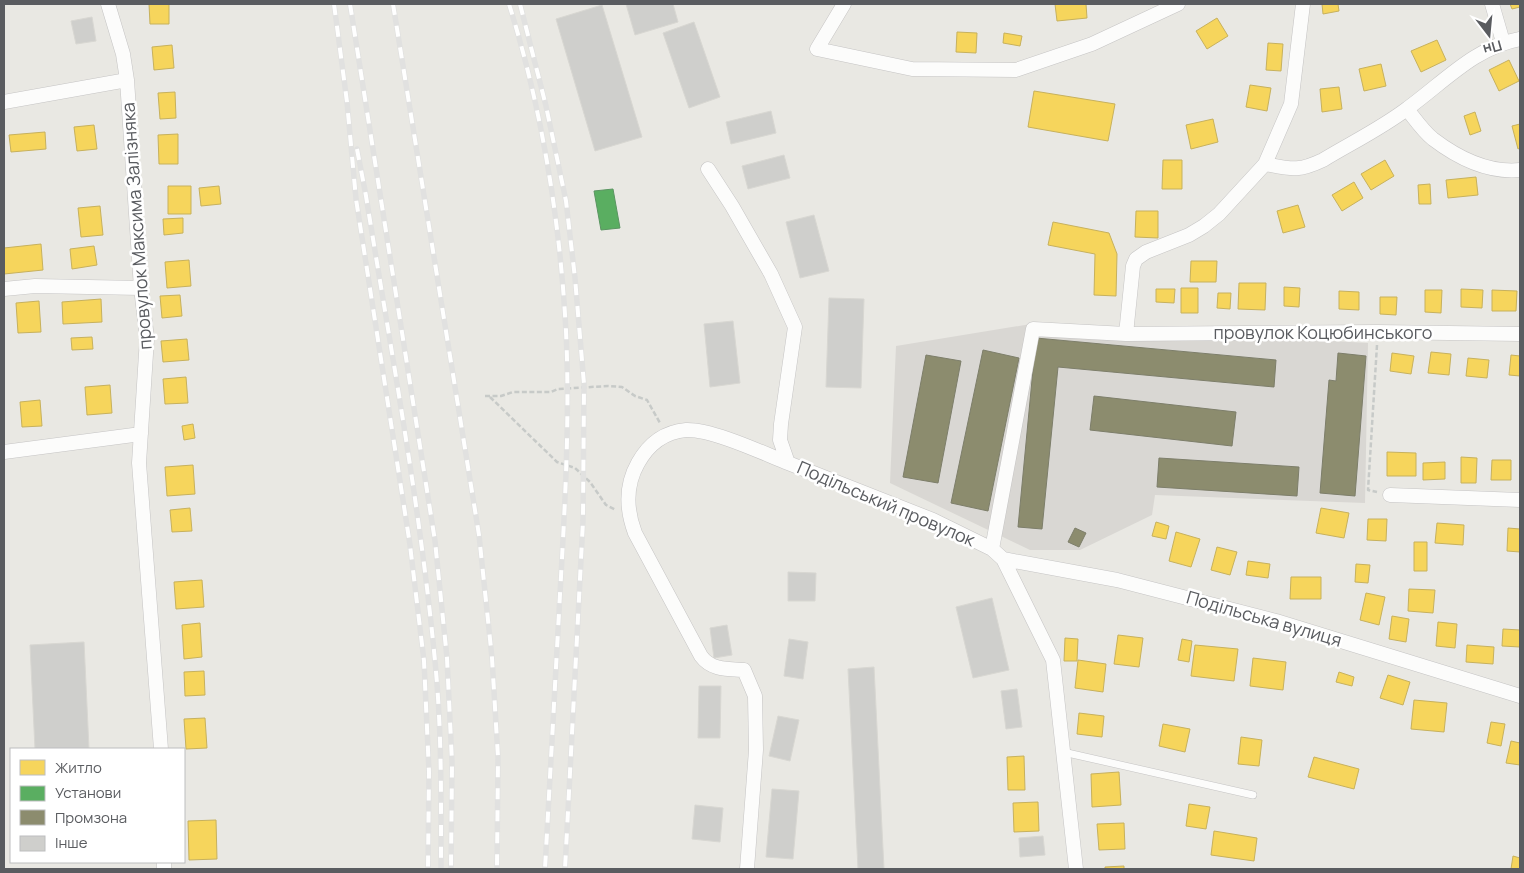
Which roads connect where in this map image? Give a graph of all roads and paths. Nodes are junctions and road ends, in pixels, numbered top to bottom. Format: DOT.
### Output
graph roads {
  1 [pos="108,4"];
  2 [pos="844,4"];
  3 [pos="1178,4"];
  4 [pos="1302,4"];
  5 [pos="1492,4"];
  6 [pos="1520,39"];
  7 [pos="1503,42"];
  8 [pos="127,80"];
  9 [pos="4,102"];
  10 [pos="1407,109"];
  11 [pos="1265,164"];
  12 [pos="708,169"];
  13 [pos="1520,170"];
  14 [pos="141,288"];
  15 [pos="4,289"];
  16 [pos="1377,332"];
  17 [pos="1126,334"];
  18 [pos="1520,334"];
  19 [pos="485,396"];
  20 [pos="489,396"];
  21 [pos="141,434"];
  22 [pos="667,435"];
  23 [pos="4,452"];
  24 [pos="788,463"];
  25 [pos="1390,495"];
  26 [pos="1520,500"];
  27 [pos="629,517"];
  28 [pos="992,549"];
  29 [pos="1003,559"];
  30 [pos="1520,696"];
  31 [pos="161,748"];
  32 [pos="1063,752"];
  33 [pos="1253,795"];
  34 [pos="747,869"];
  35 [pos="1076,869"];
  1 -- 8 [label="street, провулок Максима Залізняка"];
  2 -- 3 [label="street"];
  4 -- 11 [label="street"];
  5 -- 7 [label="street"];
  6 -- 7 [label="street"];
  7 -- 10 [label="street"];
  8 -- 9 [label="street"];
  8 -- 14 [label="street, провулок Максима Залізняка"];
  10 -- 11 [label="street"];
  10 -- 13 [label="street"];
  11 -- 17 [label="street"];
  12 -- 24 [label="street, Подільський провулок"];
  14 -- 15 [label="street"];
  14 -- 21 [label="street, провулок Максима Залізняка"];
  16 -- 17 [label="street, провулок Коцюбинського"];
  16 -- 18 [label="street, провулок Коцюбинського"];
  16 -- 25 [label="path"];
  17 -- 28 [label="street, провулок Коцюбинського"];
  19 -- 20 [label="path"];
  20 -- 22 [label="path"];
  20 -- 27 [label="path"];
  21 -- 23 [label="street"];
  21 -- 31 [label="street, провулок Максима Залізняка"];
  22 -- 24 [label="street"];
  22 -- 27 [label="street"];
  24 -- 28 [label="street, Подільський провулок"];
  25 -- 26 [label="street"];
  27 -- 34 [label="street"];
  28 -- 29 [label="street, Подільський провулок"];
  29 -- 30 [label="street, Подільська вулиця"];
  29 -- 32 [label="street, Подільський провулок"];
  32 -- 33 [label="lane"];
  32 -- 35 [label="street, Подільський провулок"];
}
